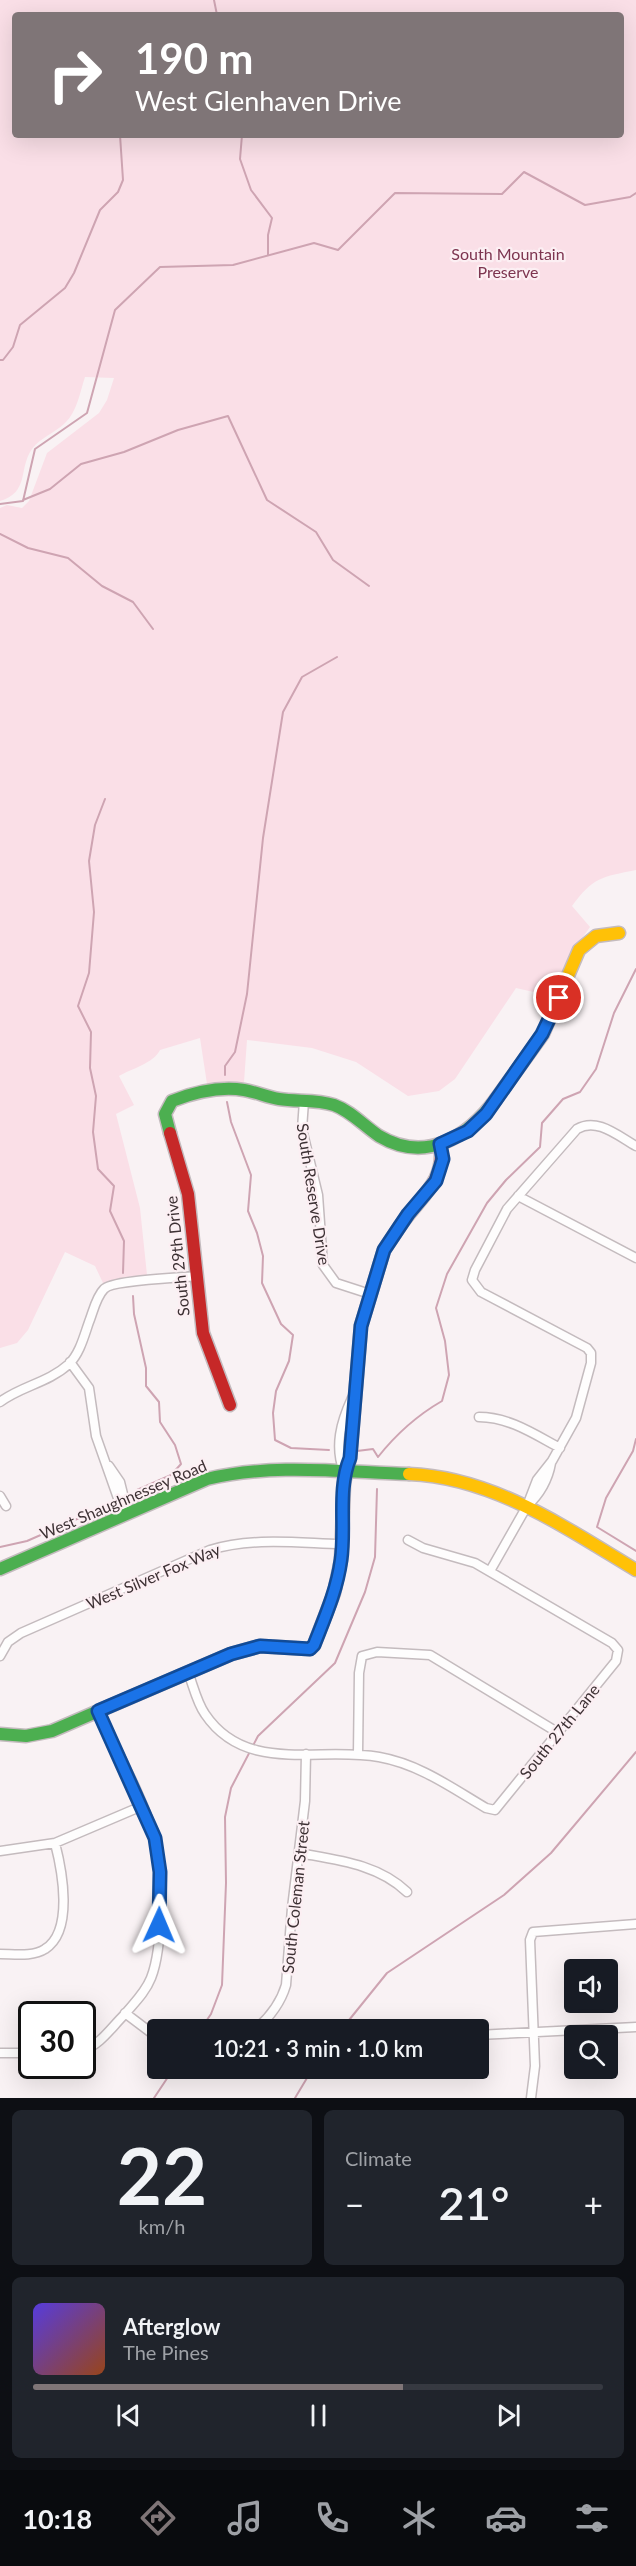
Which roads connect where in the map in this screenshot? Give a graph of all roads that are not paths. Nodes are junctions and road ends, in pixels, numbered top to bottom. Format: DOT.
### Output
graph roads {
  1 [pos="619,933"];
  2 [pos="304,1101"];
  3 [pos="440,1144"];
  4 [pos="636,1146"];
  5 [pos="518,1196"];
  6 [pos="636,1258"];
  7 [pos="196,1276"];
  8 [pos="370,1294"];
  9 [pos="70,1362"];
  10 [pos="0,1402"];
  11 [pos="230,1405"];
  12 [pos="479,1417"];
  13 [pos="560,1448"];
  14 [pos="344,1472"];
  15 [pos="0,1496"];
  16 [pos="6,1506"];
  17 [pos="527,1506"];
  18 [pos="128,1514"];
  19 [pos="408,1540"];
  20 [pos="341,1544"];
  21 [pos="0,1569"];
  22 [pos="636,1570"];
  23 [pos="490,1571"];
  24 [pos="0,1656"];
  25 [pos="188,1672"];
  26 [pos="98,1711"];
  27 [pos="557,1732"];
  28 [pos="0,1734"];
  29 [pos="306,1754"];
  30 [pos="358,1754"];
  31 [pos="142,1806"];
  32 [pos="55,1844"];
  33 [pos="0,1851"];
  34 [pos="299,1853"];
  35 [pos="407,1892"];
  36 [pos="636,1924"];
  37 [pos="0,1954"];
  38 [pos="125,2013"];
  39 [pos="266,2019"];
  40 [pos="636,2027"];
  41 [pos="147,2030"];
  42 [pos="535,2033"];
  43 [pos="489,2035"];
  44 [pos="96,2044"];
  45 [pos="0,2053"];
  46 [pos="18,2053"];
  47 [pos="531,2098"];
  1 -- 3 [label="street"];
  2 -- 3 [label="street"];
  2 -- 7 [label="street, South 29th Drive"];
  2 -- 8 [label="street, South Reserve Drive"];
  3 -- 8 [label="street"];
  4 -- 5 [label="street"];
  5 -- 6 [label="street"];
  5 -- 13 [label="street"];
  7 -- 9 [label="street"];
  7 -- 11 [label="street, South 29th Drive"];
  8 -- 14 [label="street"];
  9 -- 10 [label="street"];
  9 -- 18 [label="street"];
  12 -- 13 [label="street"];
  13 -- 17 [label="street"];
  14 -- 17 [label="street, West Shaughnessey Road"];
  14 -- 18 [label="street, West Shaughnessey Road"];
  14 -- 20 [label="street"];
  15 -- 16 [label="street"];
  17 -- 22 [label="street, West Shaughnessey Road"];
  17 -- 23 [label="street"];
  18 -- 21 [label="street, West Shaughnessey Road"];
  19 -- 23 [label="street"];
  20 -- 24 [label="street, West Silver Fox Way"];
  20 -- 25 [label="street"];
  23 -- 27 [label="street, South 27th Lane"];
  25 -- 26 [label="street"];
  25 -- 29 [label="street"];
  26 -- 28 [label="street"];
  26 -- 31 [label="street"];
  27 -- 30 [label="street, South 27th Lane"];
  27 -- 30 [label="street"];
  29 -- 30 [label="street"];
  29 -- 34 [label="street, South Coleman Street"];
  31 -- 32 [label="street"];
  31 -- 38 [label="street"];
  32 -- 33 [label="street"];
  32 -- 37 [label="street"];
  34 -- 35 [label="street"];
  34 -- 39 [label="street, South Coleman Street"];
  36 -- 42 [label="street"];
  38 -- 41 [label="street"];
  38 -- 44 [label="street"];
  40 -- 42 [label="street"];
  42 -- 43 [label="street"];
  42 -- 47 [label="street"];
  45 -- 46 [label="street"];
}
